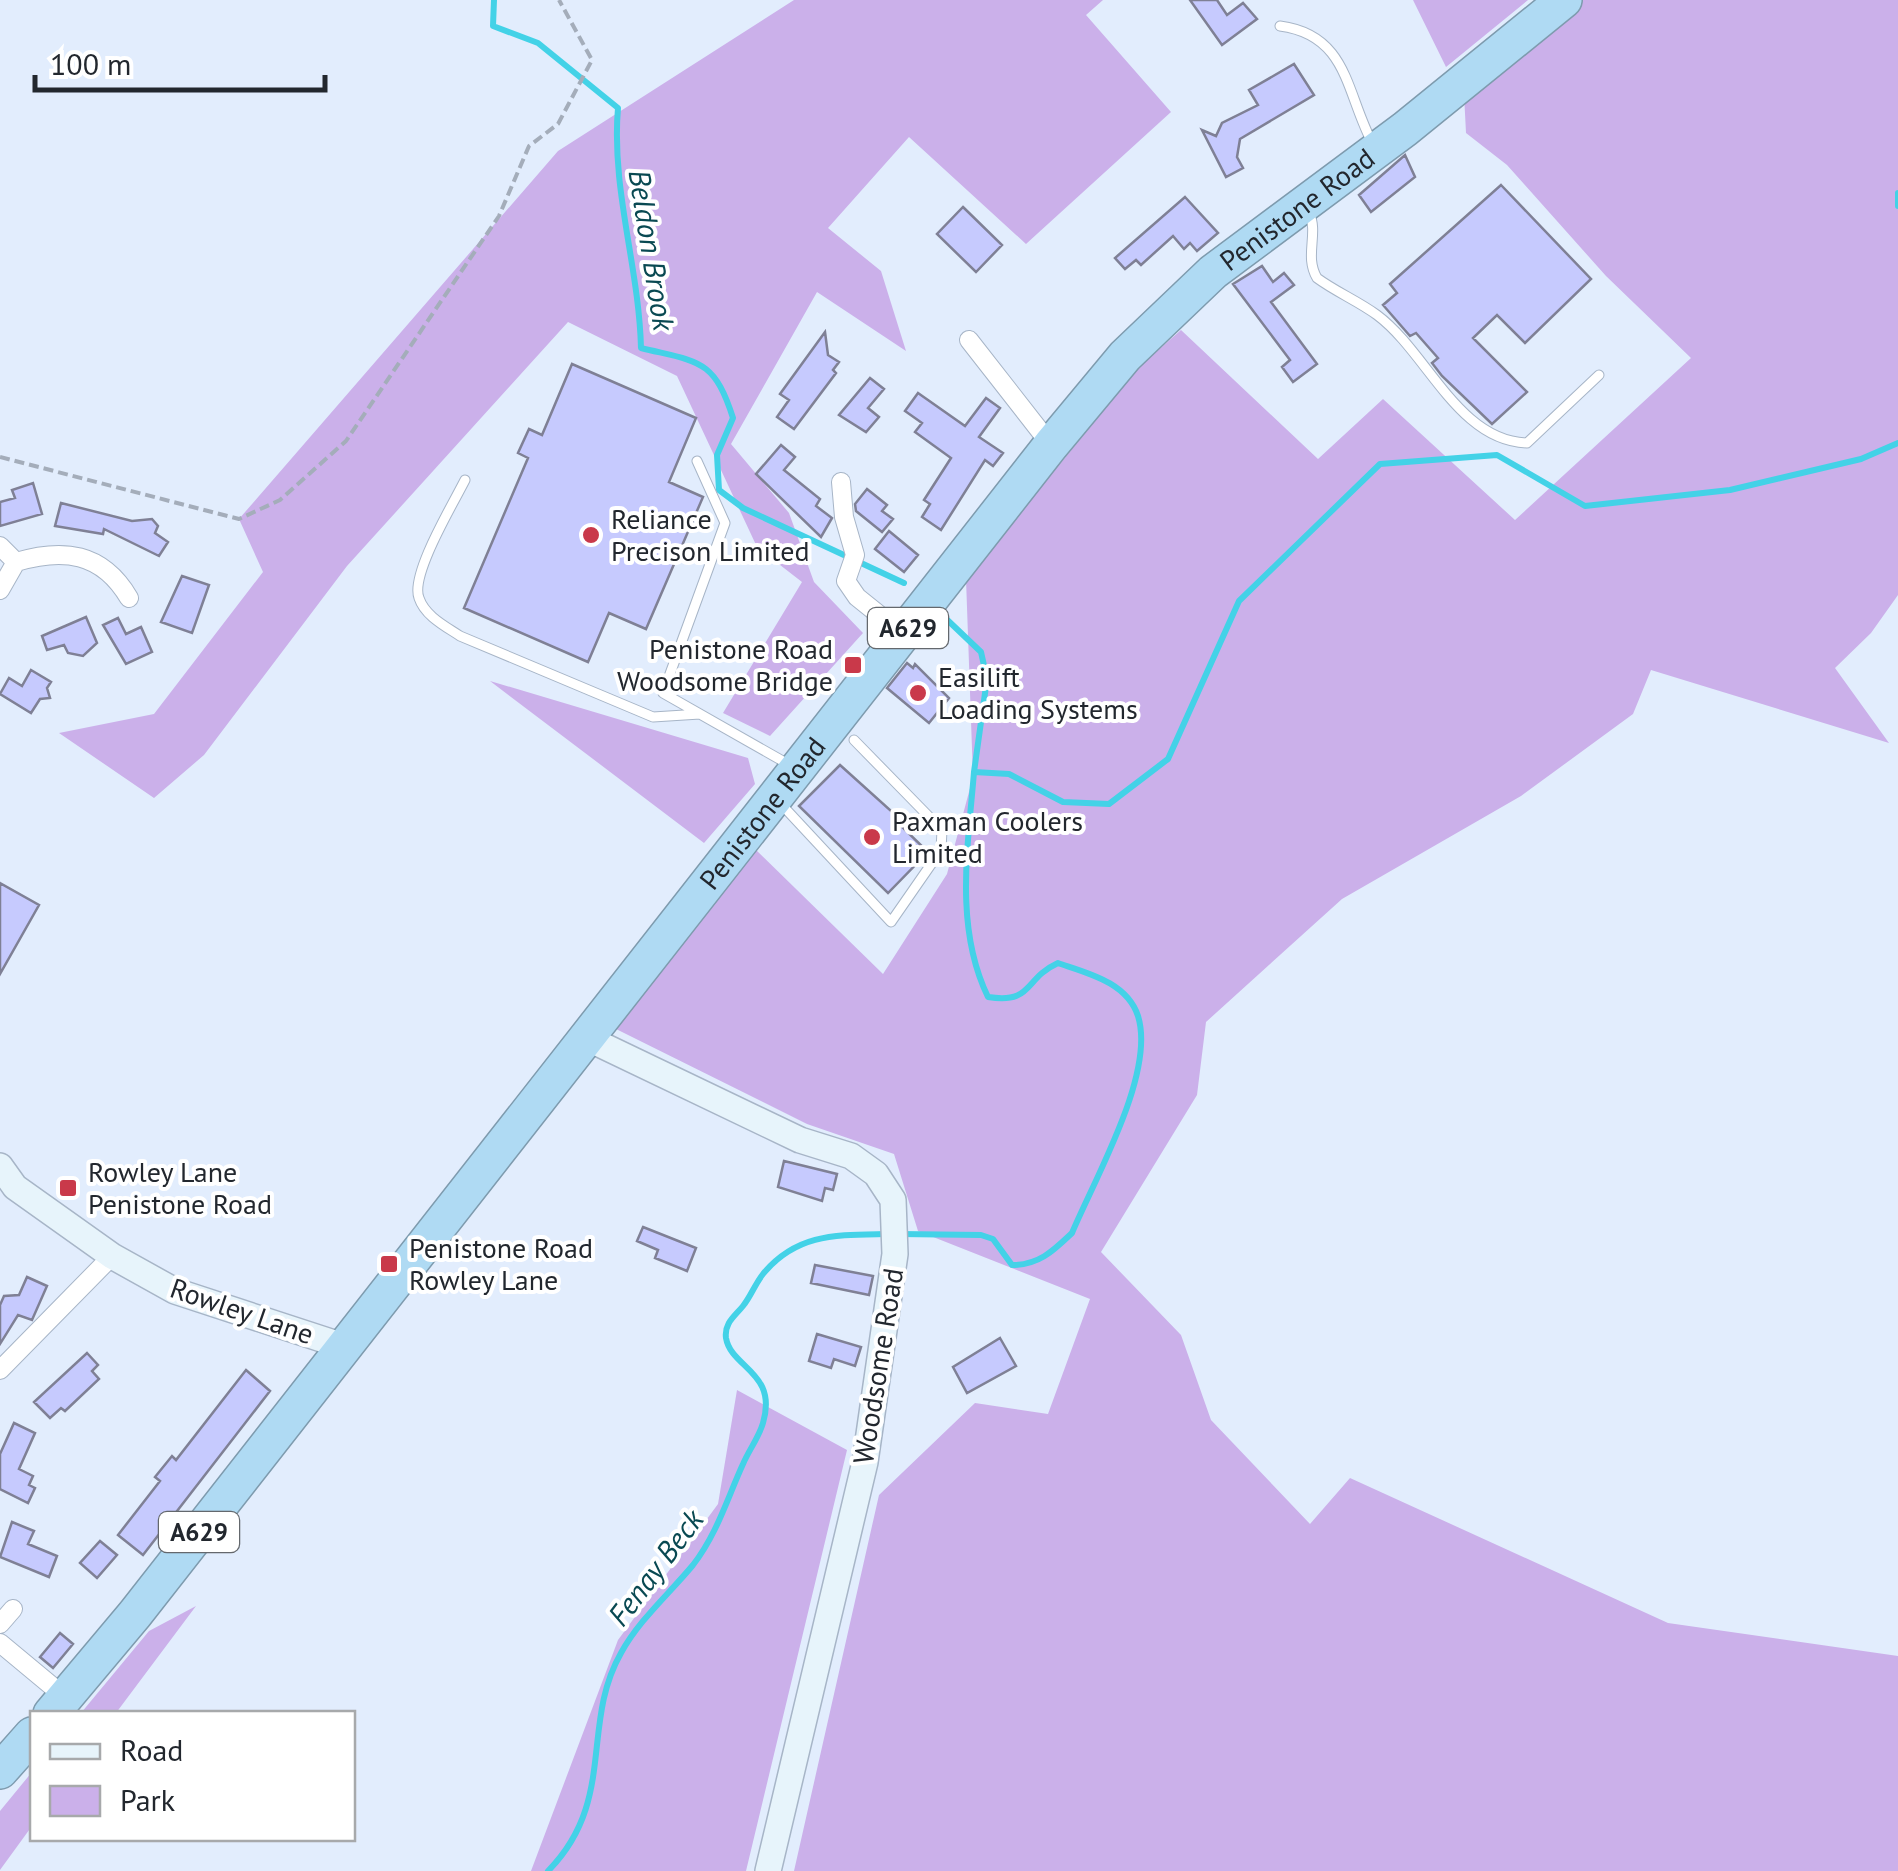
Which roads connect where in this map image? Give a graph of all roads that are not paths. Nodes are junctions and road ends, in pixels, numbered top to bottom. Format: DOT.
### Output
graph roads {
  1 [pos="1564,0"];
  2 [pos="1280,26"];
  3 [pos="1377,150"];
  4 [pos="1306,204"];
  5 [pos="969,340"];
  6 [pos="1600,375"];
  7 [pos="1050,445"];
  8 [pos="697,461"];
  9 [pos="465,480"];
  10 [pos="841,482"];
  11 [pos="0,546"];
  12 [pos="16,562"];
  13 [pos="0,590"];
  14 [pos="129,598"];
  15 [pos="903,634"];
  16 [pos="700,714"];
  17 [pos="854,740"];
  18 [pos="799,771"];
  19 [pos="776,800"];
  20 [pos="589,1038"];
  21 [pos="0,1166"];
  22 [pos="112,1256"];
  23 [pos="343,1346"];
  24 [pos="0,1370"];
  25 [pos="12,1609"];
  26 [pos="0,1624"];
  27 [pos="0,1643"];
  28 [pos="58,1705"];
  29 [pos="30,1737"];
  30 [pos="0,1771"];
  31 [pos="768,1871"];
  1 -- 3 [label="highway, Penistone Road / A629"];
  2 -- 3 [label="lane"];
  3 -- 4 [label="highway, Penistone Road / A629"];
  4 -- 6 [label="lane"];
  4 -- 7 [label="highway, Penistone Road / A629"];
  5 -- 7 [label="street"];
  7 -- 15 [label="highway, Penistone Road / A629"];
  8 -- 16 [label="lane"];
  9 -- 16 [label="lane"];
  10 -- 15 [label="street"];
  11 -- 12 [label="street"];
  12 -- 13 [label="street"];
  12 -- 14 [label="street"];
  15 -- 18 [label="highway, Penistone Road / A629"];
  16 -- 18 [label="lane"];
  17 -- 19 [label="lane"];
  18 -- 19 [label="highway, Penistone Road / A629"];
  19 -- 20 [label="highway, Penistone Road / A629"];
  20 -- 23 [label="highway, Penistone Road / A629"];
  20 -- 31 [label="street, Woodsome Road"];
  21 -- 22 [label="street, Rowley Lane"];
  22 -- 23 [label="street, Rowley Lane"];
  22 -- 24 [label="street"];
  23 -- 28 [label="highway, Penistone Road / A629"];
  25 -- 26 [label="street"];
  27 -- 28 [label="street"];
  29 -- 30 [label="highway"];
}
